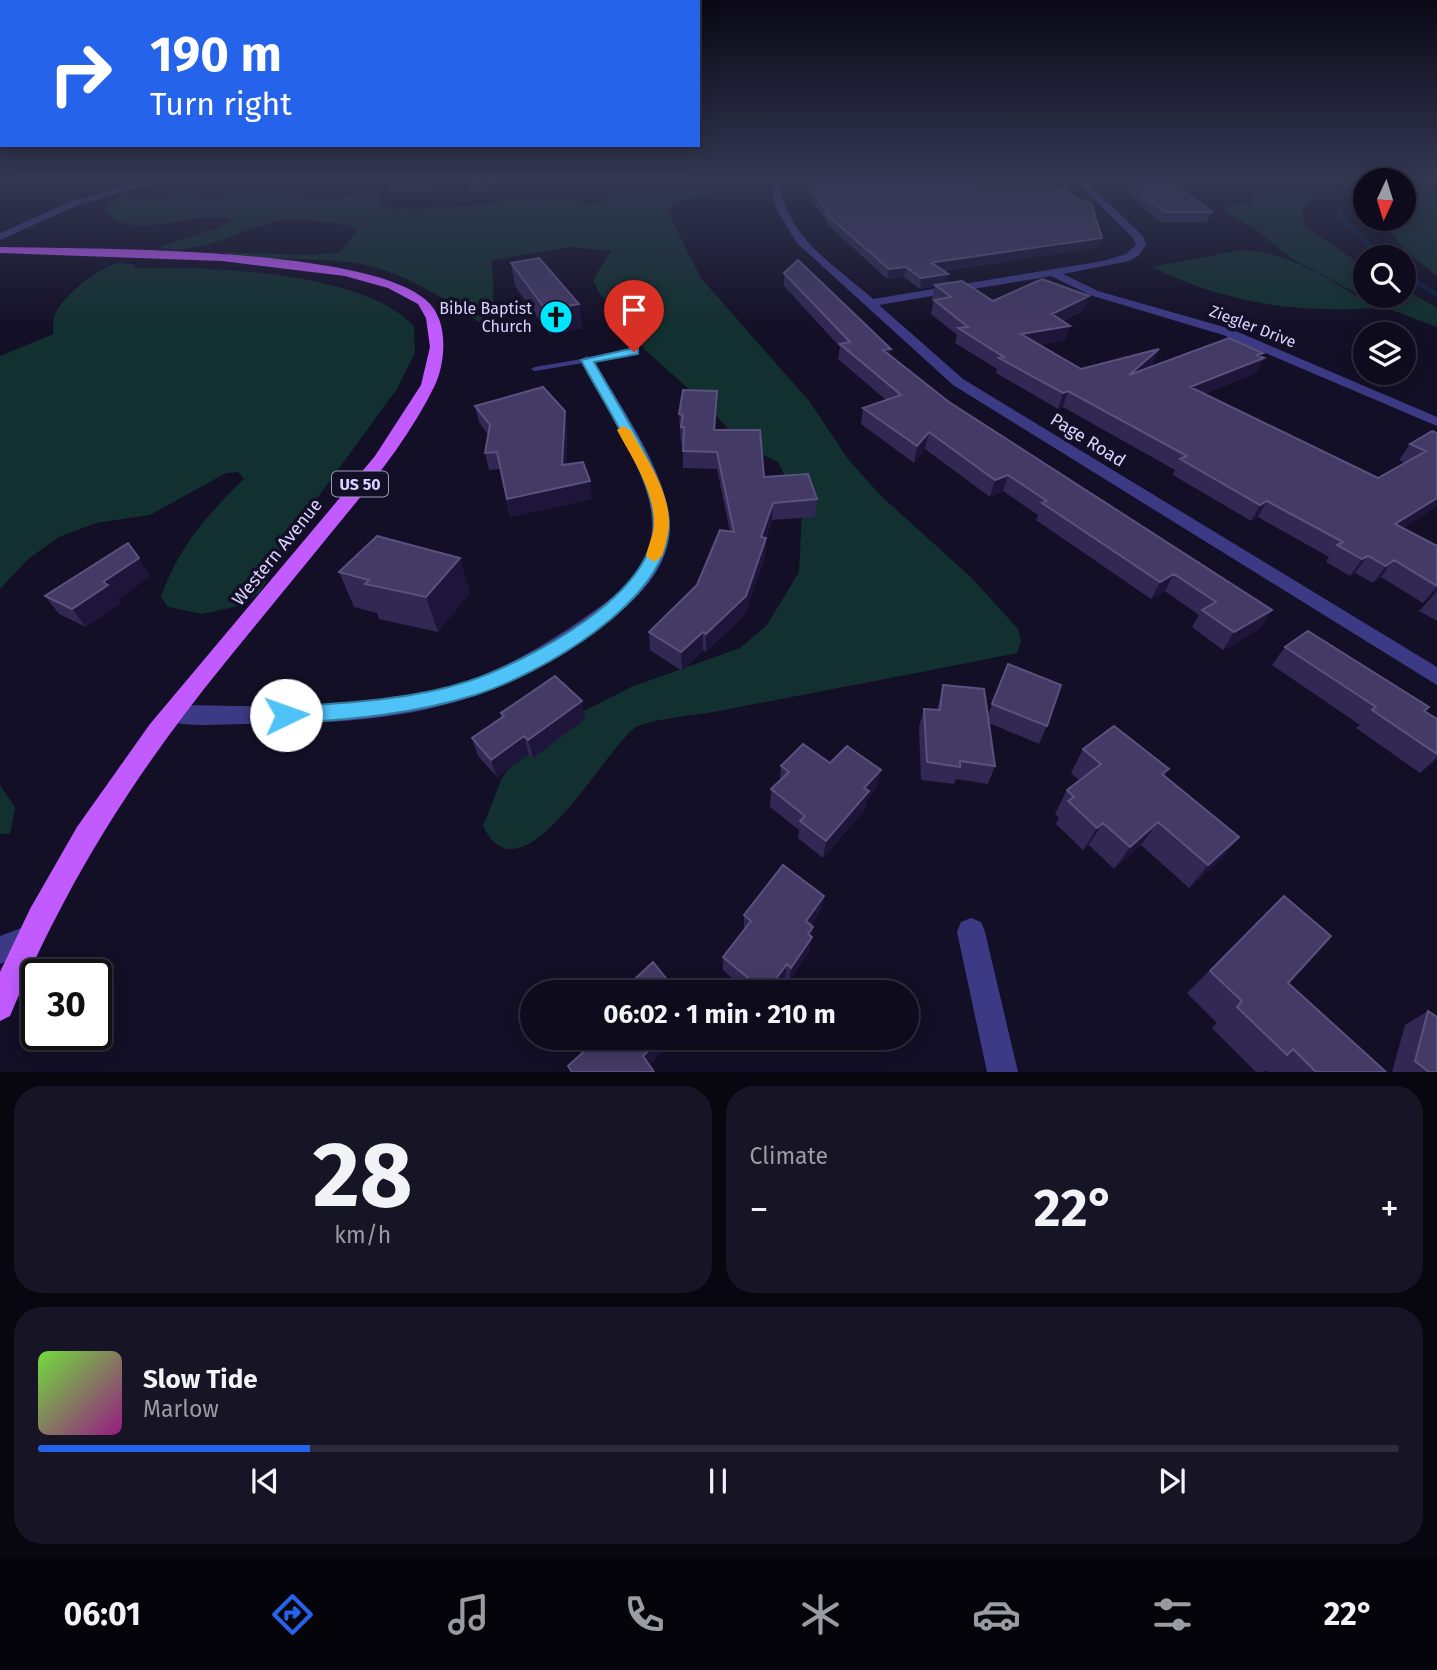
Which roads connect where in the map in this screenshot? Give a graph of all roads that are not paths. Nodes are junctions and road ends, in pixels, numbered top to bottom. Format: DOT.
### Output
graph roads {
  1 [pos="18,229"];
  2 [pos="792,229"];
  3 [pos="1130,229"];
  4 [pos="0,237"];
  5 [pos="0,250"];
  6 [pos="1052,273"];
  7 [pos="870,303"];
  8 [pos="634,352"];
  9 [pos="587,360"];
  10 [pos="535,369"];
  11 [pos="1437,422"];
  12 [pos="1437,677"];
  13 [pos="173,714"];
  14 [pos="971,932"];
  15 [pos="27,940"];
  16 [pos="0,950"];
  17 [pos="0,1006"];
  18 [pos="1003,1072"];
  1 -- 4 [label="street"];
  2 -- 7 [label="street, Page Road"];
  3 -- 6 [label="street"];
  5 -- 13 [label="main road, Western Avenue / US 50"];
  6 -- 7 [label="street"];
  6 -- 11 [label="street, Ziegler Drive"];
  7 -- 12 [label="street, Page Road"];
  8 -- 9 [label="lane"];
  9 -- 10 [label="lane"];
  9 -- 13 [label="street"];
  13 -- 15 [label="main road, Western Avenue / US 50"];
  14 -- 18 [label="street"];
  15 -- 16 [label="street"];
  15 -- 17 [label="main road, Western Avenue / US 50"];
}
